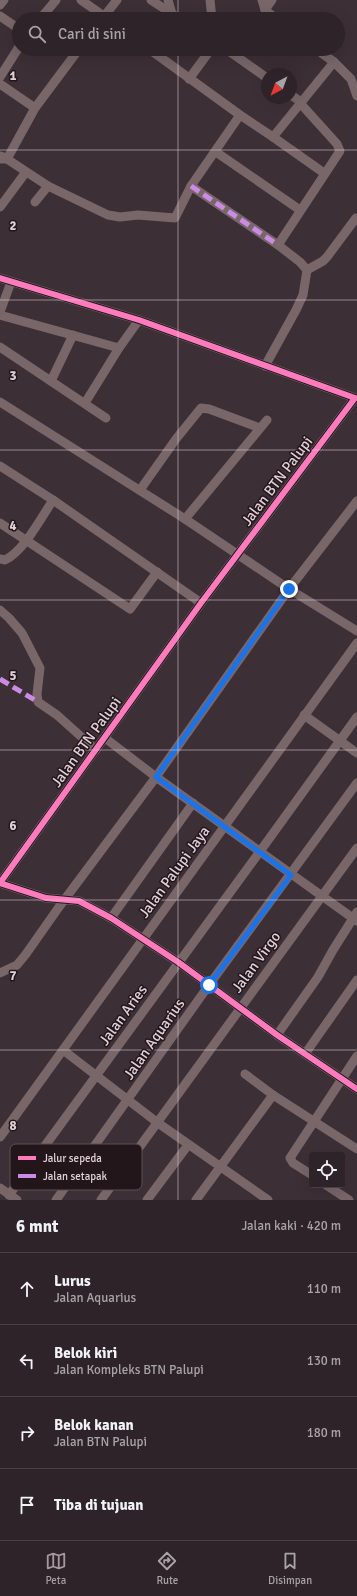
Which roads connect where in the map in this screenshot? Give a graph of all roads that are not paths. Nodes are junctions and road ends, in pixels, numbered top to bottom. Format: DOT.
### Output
graph roads {
  1 [pos="4,0"];
  2 [pos="56,0"];
  3 [pos="81,0"];
  4 [pos="117,0"];
  5 [pos="151,0"];
  6 [pos="168,0"];
  7 [pos="210,0"];
  8 [pos="262,0"];
  9 [pos="272,0"];
  10 [pos="0,5"];
  11 [pos="265,10"];
  12 [pos="46,12"];
  13 [pos="97,12"];
  14 [pos="109,12"];
  15 [pos="170,12"];
  16 [pos="174,12"];
  17 [pos="211,12"];
  18 [pos="267,12"];
  19 [pos="0,16"];
  20 [pos="12,24"];
  21 [pos="14,56"];
  22 [pos="74,56"];
  23 [pos="158,56"];
  24 [pos="206,56"];
  25 [pos="236,56"];
  26 [pos="326,56"];
  27 [pos="334,62"];
  28 [pos="261,74"];
  29 [pos="0,77"];
  30 [pos="189,79"];
  31 [pos="0,84"];
  32 [pos="357,96"];
  33 [pos="297,99"];
  34 [pos="301,102"];
  35 [pos="34,108"];
  36 [pos="240,115"];
  37 [pos="273,137"];
  38 [pos="216,152"];
  39 [pos="2,158"];
  40 [pos="26,172"];
  41 [pos="324,173"];
  42 [pos="48,186"];
  43 [pos="191,186"];
  44 [pos="35,202"];
  45 [pos="0,207"];
  46 [pos="300,210"];
  47 [pos="356,218"];
  48 [pos="278,245"];
  49 [pos="307,270"];
  50 [pos="0,278"];
  51 [pos="11,282"];
  52 [pos="0,314"];
  53 [pos="139,320"];
  54 [pos="73,335"];
  55 [pos="0,347"];
  56 [pos="119,348"];
  57 [pos="265,366"];
  58 [pos="51,380"];
  59 [pos="356,398"];
  60 [pos="0,402"];
  61 [pos="85,403"];
  62 [pos="106,418"];
  63 [pos="266,420"];
  64 [pos="260,428"];
  65 [pos="0,466"];
  66 [pos="140,490"];
  67 [pos="53,500"];
  68 [pos="357,501"];
  69 [pos="185,519"];
  70 [pos="0,523"];
  71 [pos="26,540"];
  72 [pos="238,554"];
  73 [pos="0,558"];
  74 [pos="157,572"];
  75 [pos="289,589"];
  76 [pos="201,603"];
  77 [pos="0,610"];
  78 [pos="357,631"];
  79 [pos="357,643"];
  80 [pos="304,715"];
  81 [pos="357,717"];
  82 [pos="105,738"];
  83 [pos="340,741"];
  84 [pos="96,750"];
  85 [pos="357,753"];
  86 [pos="156,777"];
  87 [pos="357,783"];
  88 [pos="193,803"];
  89 [pos="225,826"];
  90 [pos="357,848"];
  91 [pos="260,852"];
  92 [pos="291,875"];
  93 [pos="321,895"];
  94 [pos="65,900"];
  95 [pos="356,917"];
  96 [pos="111,918"];
  97 [pos="142,940"];
  98 [pos="178,962"];
  99 [pos="0,973"];
  100 [pos="357,980"];
  101 [pos="209,985"];
  102 [pos="240,1007"];
  103 [pos="276,1035"];
  104 [pos="63,1050"];
  105 [pos="305,1054"];
  106 [pos="357,1056"];
  107 [pos="245,1074"];
  108 [pos="96,1076"];
  109 [pos="342,1080"];
  110 [pos="357,1089"];
  111 [pos="273,1095"];
  112 [pos="128,1100"];
  113 [pos="314,1122"];
  114 [pos="158,1123"];
  115 [pos="0,1137"];
  116 [pos="49,1144"];
  117 [pos="96,1144"];
  118 [pos="188,1144"];
  119 [pos="142,1145"];
  120 [pos="357,1149"];
  121 [pos="220,1166"];
  122 [pos="309,1174"];
  123 [pos="0,1188"];
  124 [pos="331,1188"];
  125 [pos="63,1190"];
  126 [pos="108,1190"];
  127 [pos="13,1197"];
  128 [pos="56,1200"];
  129 [pos="101,1200"];
  130 [pos="147,1200"];
  131 [pos="196,1200"];
  132 [pos="268,1200"];
  133 [pos="349,1200"];
  1 -- 10 [label="street"];
  2 -- 12 [label="street"];
  3 -- 13 [label="street"];
  4 -- 14 [label="street"];
  5 -- 15 [label="street"];
  6 -- 16 [label="street"];
  7 -- 17 [label="street"];
  8 -- 11 [label="street"];
  9 -- 11 [label="street"];
  11 -- 18 [label="street"];
  19 -- 20 [label="street"];
  21 -- 29 [label="street"];
  22 -- 35 [label="street"];
  23 -- 30 [label="street"];
  24 -- 30 [label="street"];
  25 -- 28 [label="street"];
  26 -- 27 [label="street"];
  27 -- 32 [label="street"];
  27 -- 34 [label="street"];
  30 -- 36 [label="street"];
  31 -- 35 [label="street"];
  33 -- 34 [label="street"];
  34 -- 37 [label="street"];
  34 -- 41 [label="street"];
  35 -- 39 [label="street"];
  36 -- 37 [label="street"];
  36 -- 38 [label="street"];
  37 -- 41 [label="street"];
  38 -- 43 [label="street"];
  38 -- 46 [label="street"];
  39 -- 40 [label="street"];
  40 -- 42 [label="street"];
  40 -- 45 [label="street"];
  41 -- 46 [label="street"];
  42 -- 43 [label="street"];
  42 -- 44 [label="street"];
  43 -- 48 [label="street"];
  46 -- 48 [label="street"];
  47 -- 49 [label="street"];
  48 -- 49 [label="street"];
  49 -- 57 [label="street"];
  50 -- 51 [label="street, Jalan BTN Palupi"];
  51 -- 52 [label="street"];
  51 -- 53 [label="street, Jalan BTN Palupi"];
  52 -- 54 [label="street"];
  53 -- 56 [label="street"];
  53 -- 57 [label="street, Jalan BTN Palupi"];
  54 -- 56 [label="street"];
  54 -- 58 [label="street"];
  55 -- 58 [label="street"];
  56 -- 61 [label="street"];
  57 -- 59 [label="street, Jalan BTN Palupi"];
  58 -- 61 [label="street"];
  59 -- 72 [label="street, Jalan BTN Palupi"];
  60 -- 66 [label="street"];
  61 -- 62 [label="street"];
  63 -- 64 [label="street"];
  64 -- 66 [label="street"];
  64 -- 69 [label="street"];
  65 -- 67 [label="street"];
  66 -- 69 [label="street"];
  67 -- 71 [label="street"];
  67 -- 74 [label="street"];
  68 -- 75 [label="street"];
  69 -- 72 [label="street"];
  70 -- 71 [label="street"];
  71 -- 73 [label="street"];
  71 -- 74 [label="street"];
  72 -- 75 [label="street"];
  72 -- 76 [label="street, Jalan BTN Palupi"];
  74 -- 76 [label="street"];
  75 -- 78 [label="street"];
  75 -- 86 [label="street"];
  76 -- 82 [label="street, Jalan BTN Palupi"];
  77 -- 84 [label="street"];
  79 -- 80 [label="street, Jalan Palupi Jaya"];
  80 -- 83 [label="street"];
  80 -- 89 [label="street, Jalan Palupi Jaya"];
  81 -- 83 [label="street, Jalan Aries"];
  82 -- 84 [label="street, Jalan BTN Palupi"];
  82 -- 86 [label="street"];
  83 -- 85 [label="street"];
  83 -- 91 [label="street, Jalan Aries"];
  84 -- 94 [label="street, Jalan BTN Palupi"];
  86 -- 88 [label="street"];
  86 -- 94 [label="street"];
  87 -- 92 [label="street, Jalan Aquarius"];
  88 -- 89 [label="street"];
  88 -- 96 [label="street"];
  89 -- 91 [label="street"];
  89 -- 97 [label="street, Jalan Palupi Jaya"];
  90 -- 93 [label="street, Jalan Virgo"];
  91 -- 92 [label="street"];
  91 -- 98 [label="street, Jalan Aries"];
  92 -- 93 [label="street"];
  92 -- 101 [label="street, Jalan Aquarius"];
  93 -- 95 [label="street"];
  93 -- 102 [label="street, Jalan Virgo"];
  94 -- 96 [label="street, Jalan BTN Palupi"];
  94 -- 99 [label="street"];
  95 -- 103 [label="street"];
  96 -- 97 [label="street, Jalan BTN Palupi"];
  97 -- 98 [label="street, Jalan BTN Palupi"];
  97 -- 104 [label="street, Jalan Palupi Jaya"];
  98 -- 101 [label="street, Jalan BTN Palupi"];
  98 -- 108 [label="street, Jalan Aries"];
  100 -- 105 [label="street"];
  101 -- 102 [label="street, Jalan BTN Palupi"];
  101 -- 112 [label="street, Jalan Aquarius"];
  102 -- 103 [label="street, Jalan BTN Palupi"];
  102 -- 114 [label="street, Jalan Virgo"];
  103 -- 105 [label="street, Jalan BTN Palupi"];
  104 -- 108 [label="street"];
  104 -- 115 [label="street, Jalan Palupi Jaya"];
  105 -- 109 [label="street, Jalan BTN Palupi"];
  106 -- 109 [label="street"];
  107 -- 111 [label="street"];
  108 -- 112 [label="street"];
  108 -- 116 [label="street, Jalan Aries"];
  109 -- 110 [label="street, Jalan BTN Palupi"];
  109 -- 113 [label="street"];
  111 -- 113 [label="street"];
  111 -- 121 [label="street"];
  112 -- 114 [label="street"];
  112 -- 117 [label="street, Jalan Aquarius"];
  113 -- 120 [label="street"];
  113 -- 122 [label="street"];
  114 -- 118 [label="street"];
  114 -- 119 [label="street, Jalan Virgo"];
  118 -- 121 [label="street"];
  118 -- 130 [label="street"];
  121 -- 131 [label="street"];
  121 -- 132 [label="street"];
  123 -- 127 [label="street"];
  124 -- 133 [label="street"];
  125 -- 128 [label="street, Jalan Aquarius"];
  126 -- 129 [label="street, Jalan Virgo"];
}
